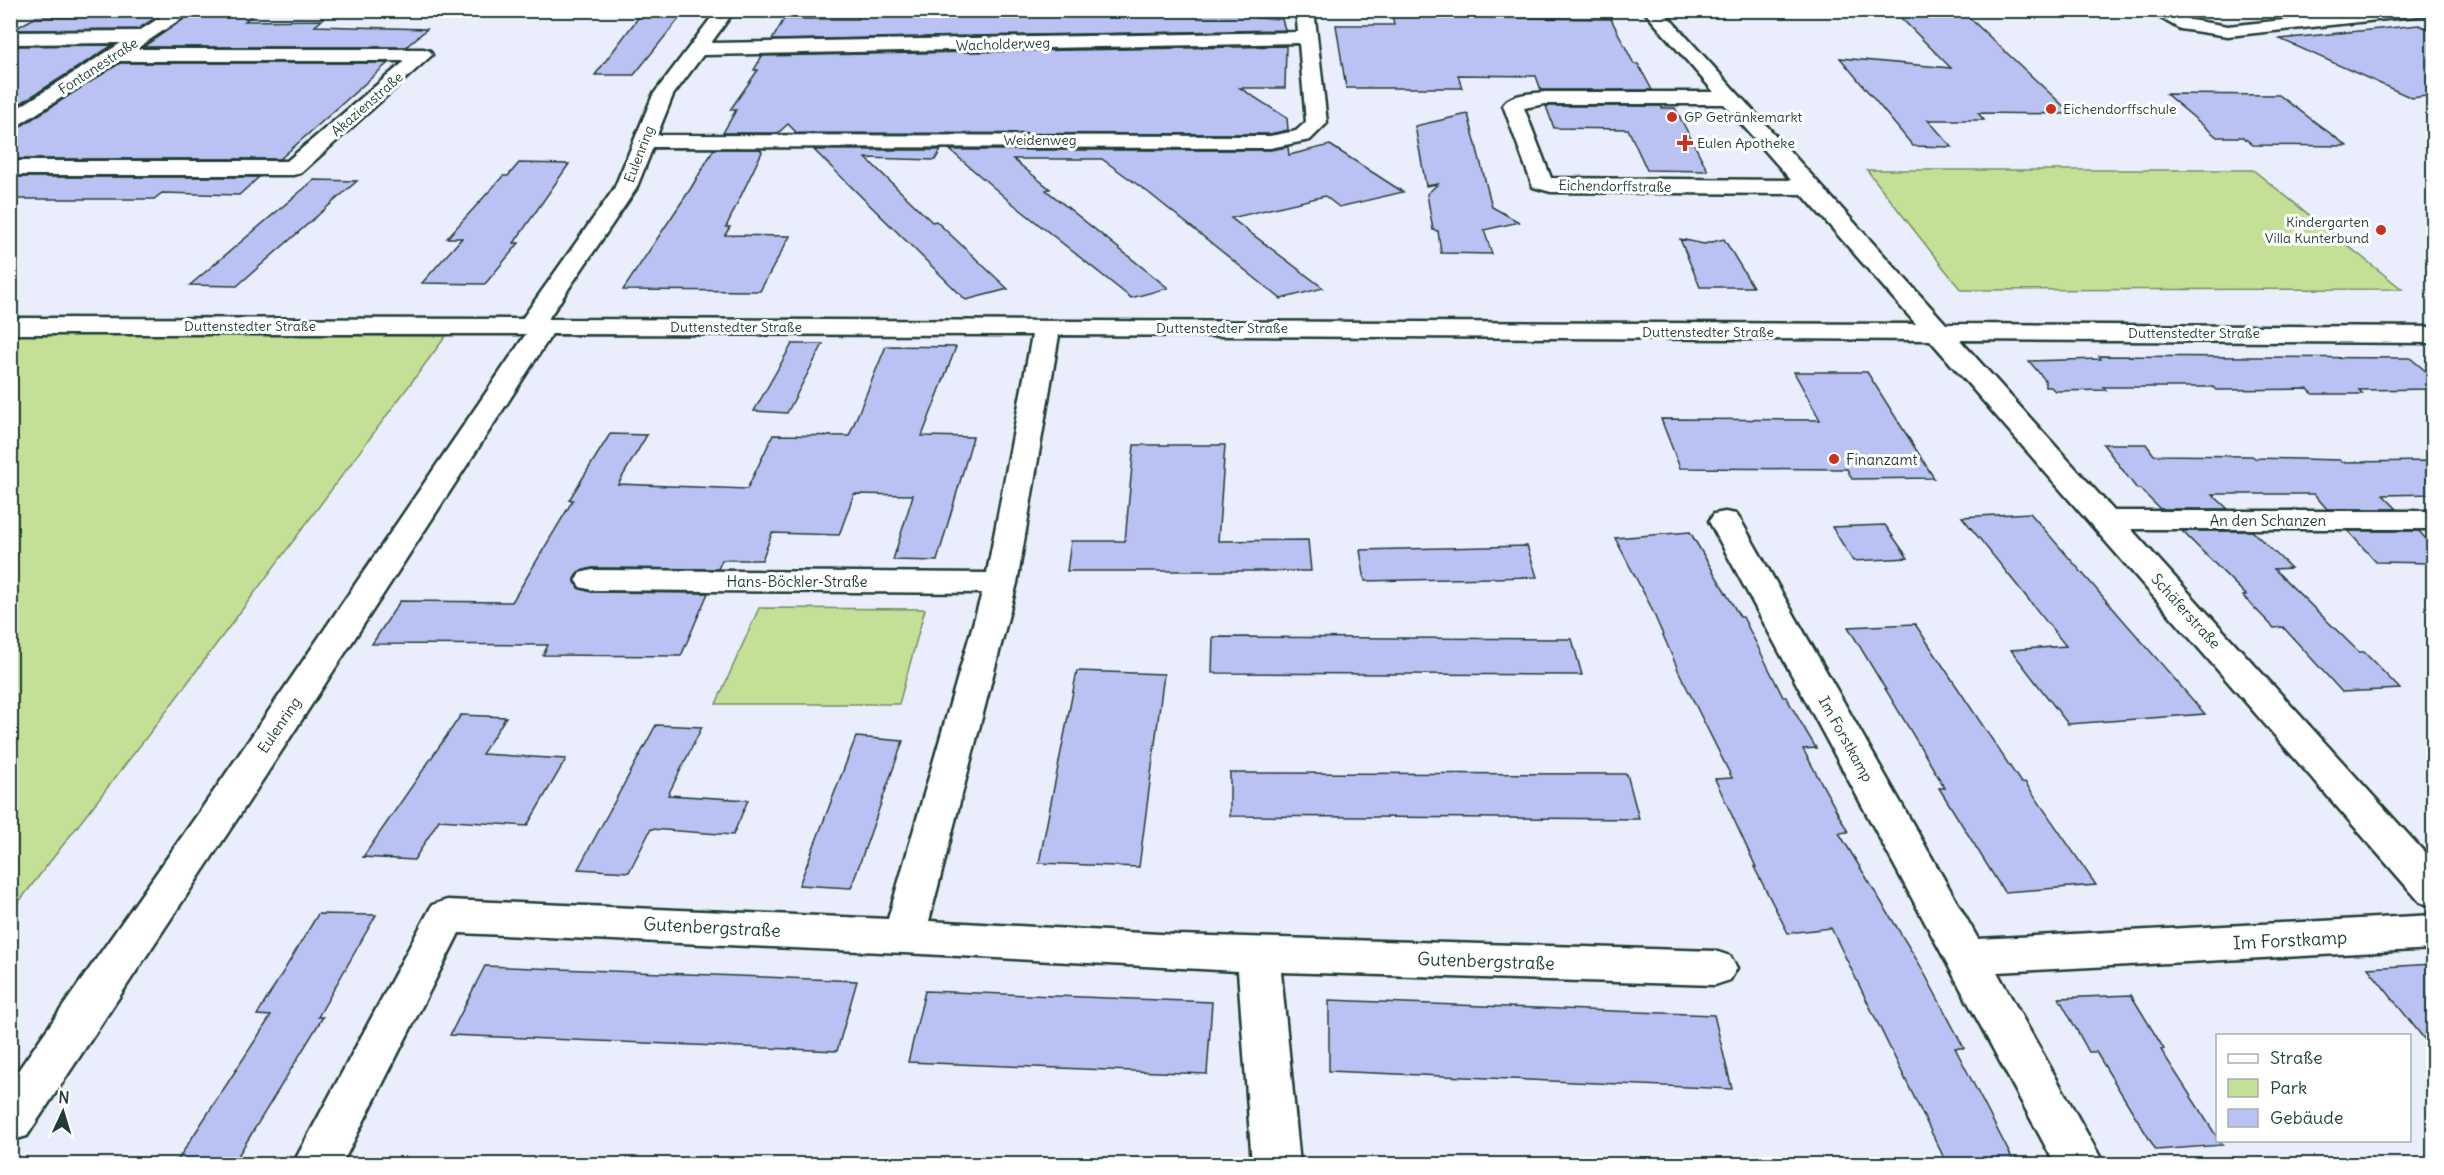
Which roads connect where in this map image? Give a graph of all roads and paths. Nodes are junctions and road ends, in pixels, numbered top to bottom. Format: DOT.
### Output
graph roads {
  1 [pos="185,10"];
  2 [pos="726,10"];
  3 [pos="1305,10"];
  4 [pos="1652,10"];
  5 [pos="2156,10"];
  6 [pos="2430,10"];
  7 [pos="143,37"];
  8 [pos="1308,37"];
  9 [pos="10,38"];
  10 [pos="698,49"];
  11 [pos="117,55"];
  12 [pos="1730,98"];
  13 [pos="10,122"];
  14 [pos="644,141"];
  15 [pos="10,168"];
  16 [pos="1809,187"];
  17 [pos="10,326"];
  18 [pos="537,327"];
  19 [pos="1047,327"];
  20 [pos="1937,332"];
  21 [pos="2433,334"];
  22 [pos="2103,520"];
  23 [pos="2433,520"];
  24 [pos="1725,522"];
  25 [pos="592,580"];
  26 [pos="1001,583"];
  27 [pos="2433,891"];
  28 [pos="2433,932"];
  29 [pos="904,936"];
  30 [pos="1258,954"];
  31 [pos="1966,957"];
  32 [pos="1715,968"];
  33 [pos="10,1121"];
  34 [pos="316,1164"];
  35 [pos="1276,1164"];
  36 [pos="2080,1164"];
  1 -- 7 [label="street, Fontanestraße"];
  2 -- 10 [label="street, Eulenring"];
  3 -- 8 [label="street, Weidenweg"];
  4 -- 12 [label="street"];
  5 -- 6 [label="street"];
  7 -- 9 [label="street"];
  7 -- 11 [label="street, Fontanestraße"];
  8 -- 10 [label="street, Wacholderweg"];
  8 -- 14 [label="street, Weidenweg"];
  10 -- 14 [label="street, Eulenring"];
  11 -- 13 [label="street, Fontanestraße"];
  11 -- 15 [label="street, Akazienstraße"];
  12 -- 16 [label="street"];
  12 -- 16 [label="street, Eichendorffstraße"];
  14 -- 18 [label="street, Eulenring"];
  16 -- 20 [label="street"];
  17 -- 18 [label="street, Duttenstedter Straße"];
  18 -- 19 [label="street, Duttenstedter Straße"];
  18 -- 33 [label="street, Eulenring"];
  19 -- 20 [label="street, Duttenstedter Straße"];
  19 -- 26 [label="street"];
  20 -- 21 [label="street, Duttenstedter Straße"];
  20 -- 22 [label="street, Schäferstraße"];
  22 -- 23 [label="street, An den Schanzen"];
  22 -- 27 [label="street, Schäferstraße"];
  24 -- 31 [label="street, Im Forstkamp"];
  25 -- 26 [label="street, Hans-Böckler-Straße"];
  26 -- 29 [label="street"];
  28 -- 31 [label="street, Im Forstkamp"];
  29 -- 30 [label="street, Gutenbergstraße"];
  29 -- 34 [label="street, Gutenbergstraße"];
  30 -- 32 [label="street, Gutenbergstraße"];
  30 -- 35 [label="street"];
  31 -- 36 [label="street, Im Forstkamp"];
}
